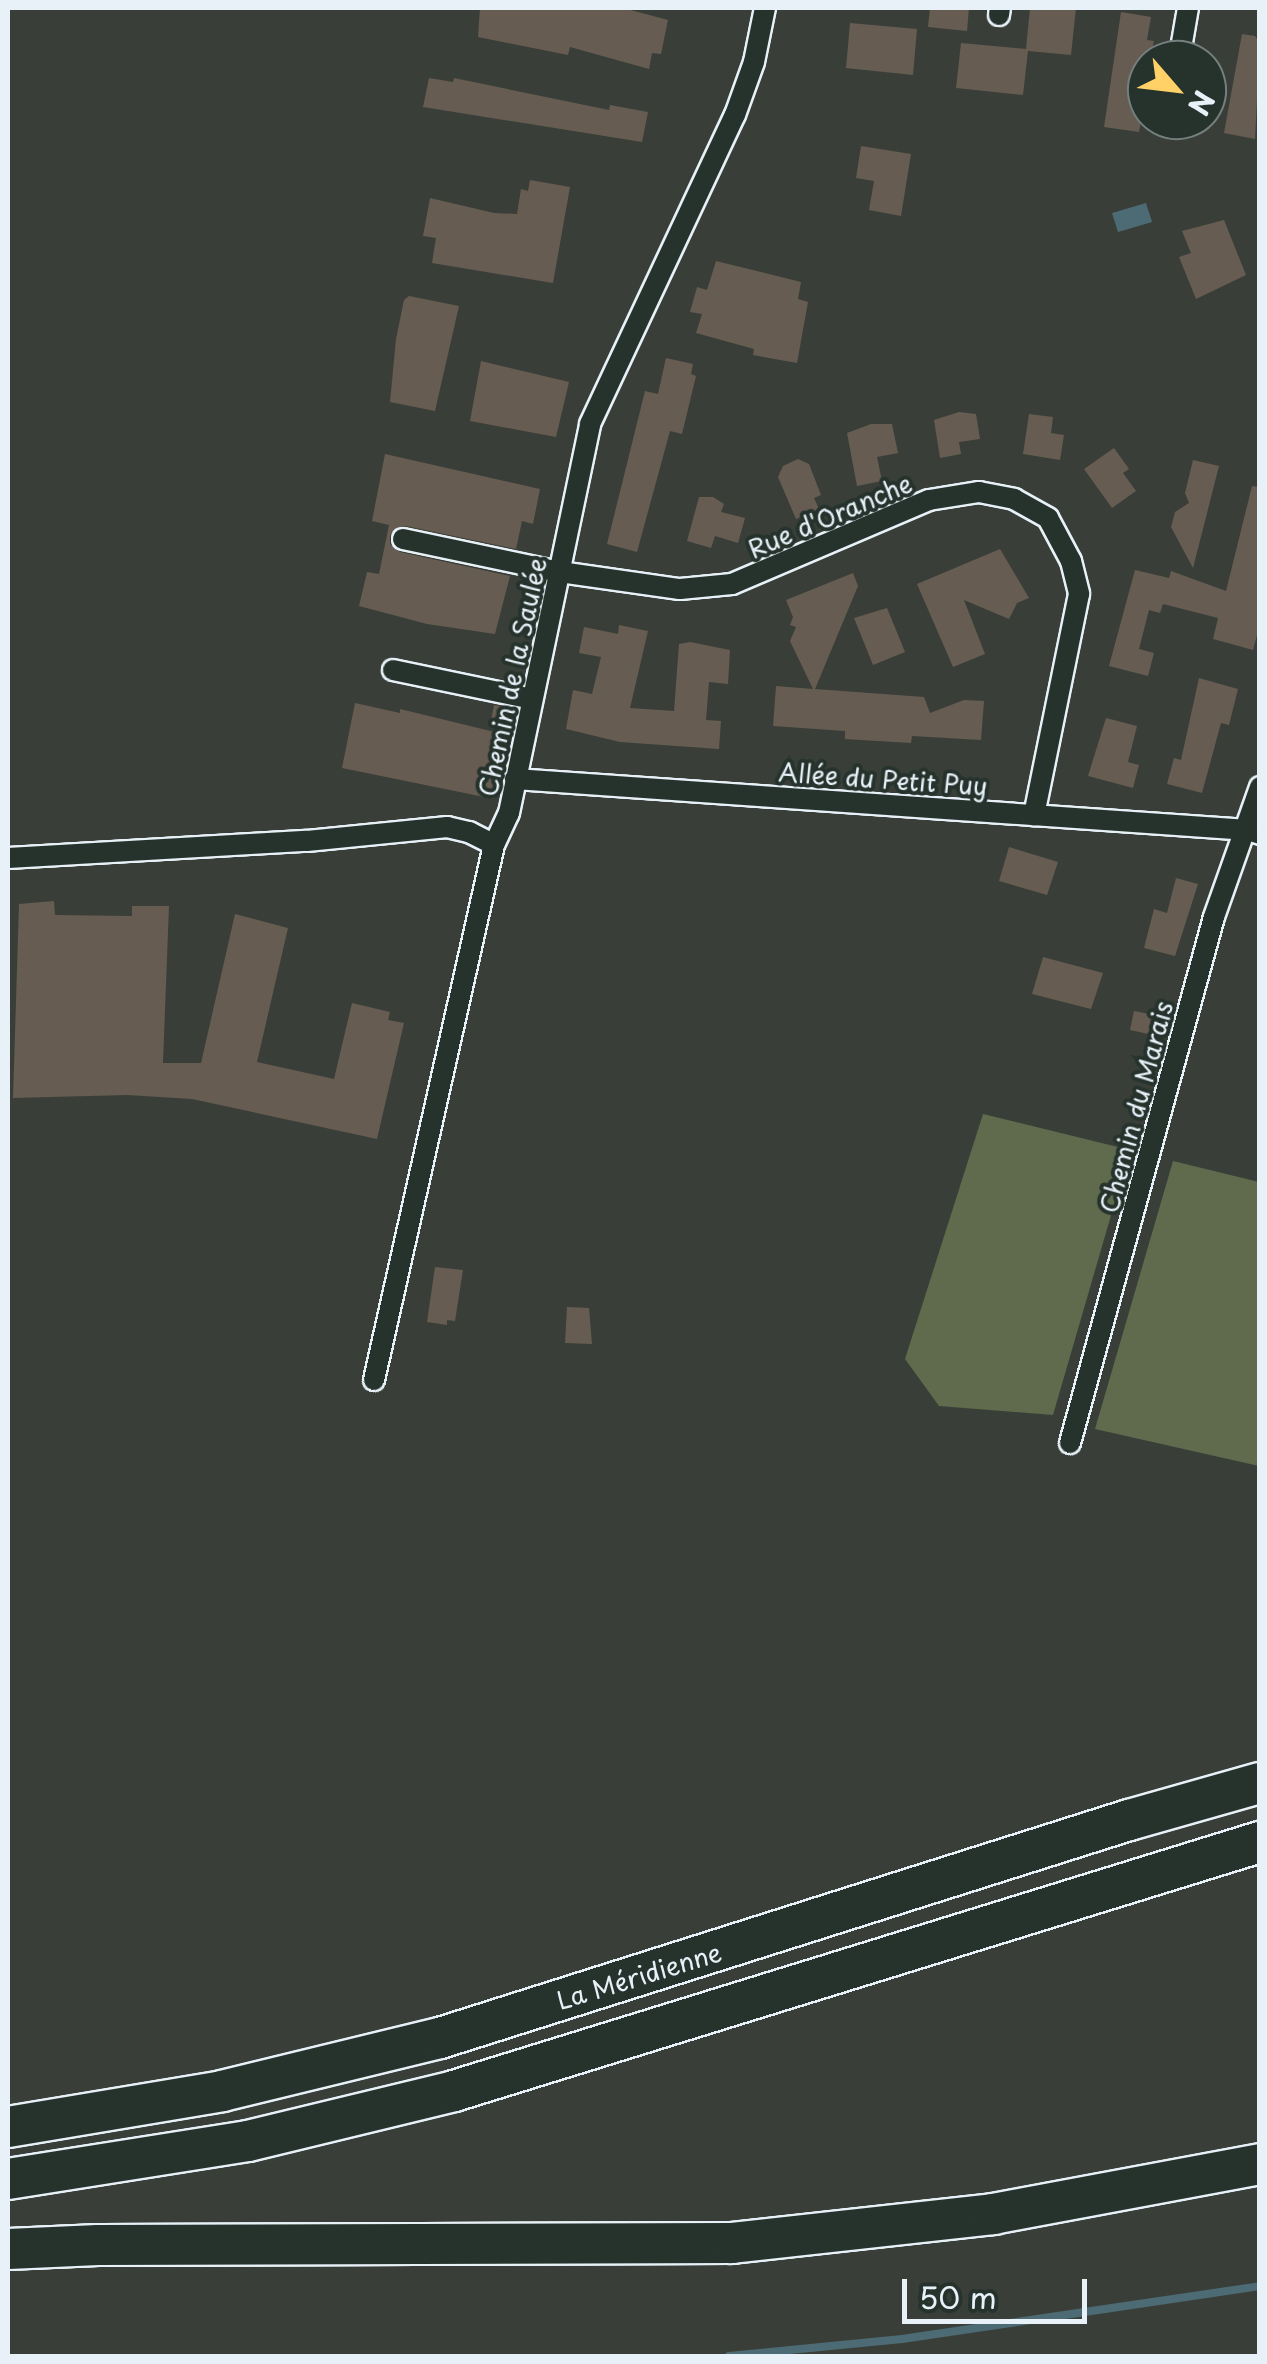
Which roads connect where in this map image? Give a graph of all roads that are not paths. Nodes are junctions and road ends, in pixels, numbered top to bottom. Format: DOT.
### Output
graph roads {
  1 [pos="765,8"];
  2 [pos="1188,8"];
  3 [pos="1182,40"];
  4 [pos="403,539"];
  5 [pos="560,572"];
  6 [pos="393,670"];
  7 [pos="532,699"];
  8 [pos="515,779"];
  9 [pos="1260,787"];
  10 [pos="1034,815"];
  11 [pos="1254,832"];
  12 [pos="494,846"];
  13 [pos="8,858"];
  14 [pos="374,1380"];
  15 [pos="1070,1443"];
  16 [pos="1260,1783"];
  17 [pos="1260,1842"];
  18 [pos="8,2127"];
  19 [pos="1260,2164"];
  20 [pos="8,2179"];
  21 [pos="8,2249"];
  1 -- 5 [label="street, Chemin de la Saulée"];
  2 -- 3 [label="street"];
  4 -- 5 [label="street, Rue d'Oranche"];
  5 -- 7 [label="street, Chemin de la Saulée"];
  5 -- 10 [label="street, Rue d'Oranche"];
  6 -- 7 [label="street"];
  7 -- 8 [label="street, Chemin de la Saulée"];
  8 -- 10 [label="street, Allée du Petit Puy"];
  8 -- 12 [label="street, Chemin de la Saulée"];
  9 -- 11 [label="street, Chemin du Marais"];
  10 -- 11 [label="street, Allée du Petit Puy"];
  11 -- 15 [label="street, Chemin du Marais"];
  12 -- 13 [label="street"];
  12 -- 14 [label="street, Chemin de la Saulée"];
  16 -- 18 [label="highway, La Méridienne"];
  17 -- 20 [label="highway"];
  19 -- 21 [label="highway"];
}
